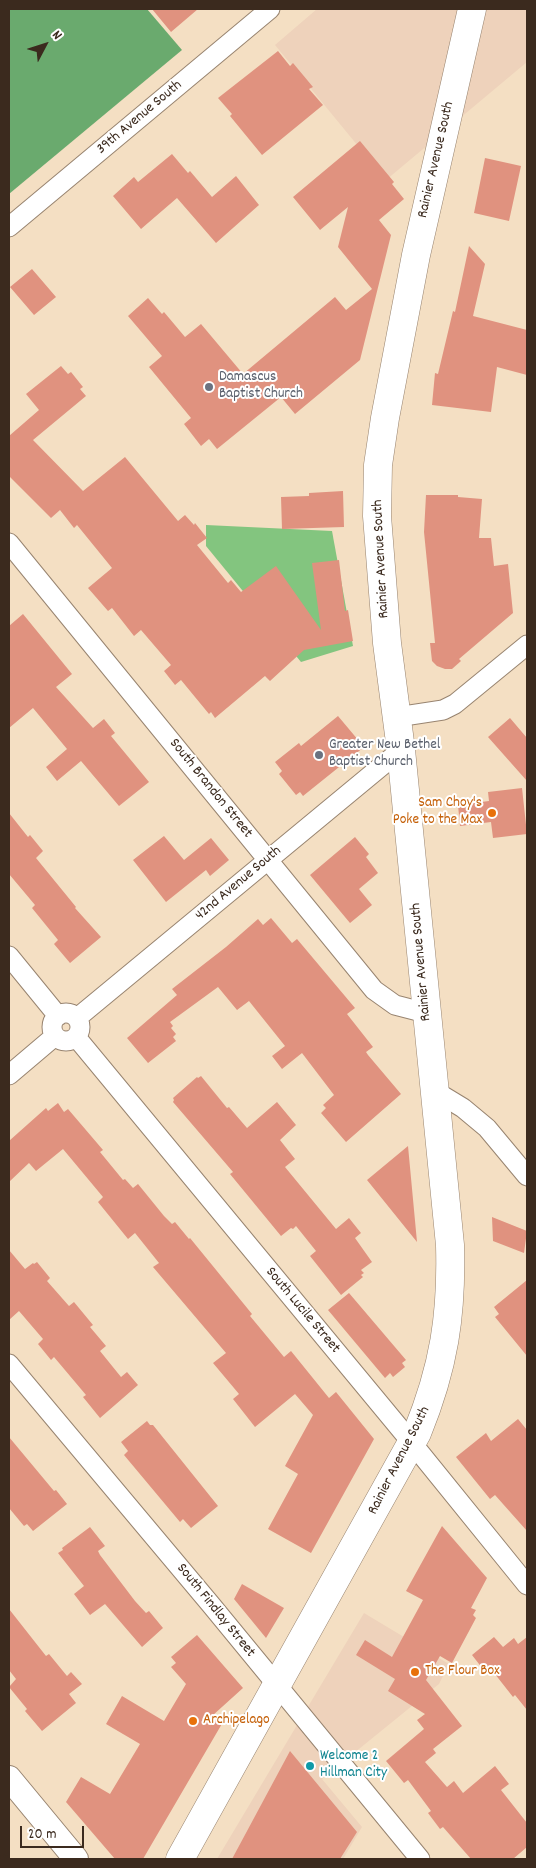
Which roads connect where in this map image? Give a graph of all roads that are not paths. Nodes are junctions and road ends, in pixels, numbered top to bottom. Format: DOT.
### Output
graph roads {
  1 [pos="270,9"];
  2 [pos="472,9"];
  3 [pos="9,227"];
  4 [pos="9,543"];
  5 [pos="527,645"];
  6 [pos="397,717"];
  7 [pos="401,750"];
  8 [pos="268,860"];
  9 [pos="9,956"];
  10 [pos="426,1013"];
  11 [pos="58,1016"];
  12 [pos="77,1018"];
  13 [pos="56,1036"];
  14 [pos="76,1037"];
  15 [pos="9,1075"];
  16 [pos="435,1092"];
  17 [pos="527,1176"];
  18 [pos="9,1364"];
  19 [pos="412,1443"];
  20 [pos="527,1585"];
  21 [pos="276,1686"];
  22 [pos="9,1778"];
  23 [pos="76,1859"];
  24 [pos="180,1859"];
  25 [pos="420,1859"];
  1 -- 3 [label="street, 39th Avenue South"];
  2 -- 6 [label="main road, Rainier Avenue South"];
  4 -- 8 [label="street, South Brandon Street"];
  5 -- 6 [label="street"];
  6 -- 7 [label="main road, Rainier Avenue South"];
  7 -- 8 [label="street, 42nd Avenue South"];
  7 -- 10 [label="main road, Rainier Avenue South"];
  8 -- 10 [label="street, South Brandon Street"];
  8 -- 12 [label="street, 42nd Avenue South"];
  9 -- 11 [label="street"];
  10 -- 16 [label="main road, Rainier Avenue South"];
  11 -- 12 [label="street"];
  11 -- 13 [label="street"];
  12 -- 14 [label="street"];
  13 -- 14 [label="street"];
  13 -- 15 [label="street"];
  14 -- 19 [label="street, South Lucile Street"];
  16 -- 17 [label="street"];
  16 -- 19 [label="main road, Rainier Avenue South"];
  18 -- 21 [label="street, South Findlay Street"];
  19 -- 20 [label="street, South Lucile Street"];
  19 -- 21 [label="main road, Rainier Avenue South"];
  21 -- 24 [label="main road, Rainier Avenue South"];
  21 -- 25 [label="street, South Findlay Street"];
  22 -- 23 [label="street"];
}
